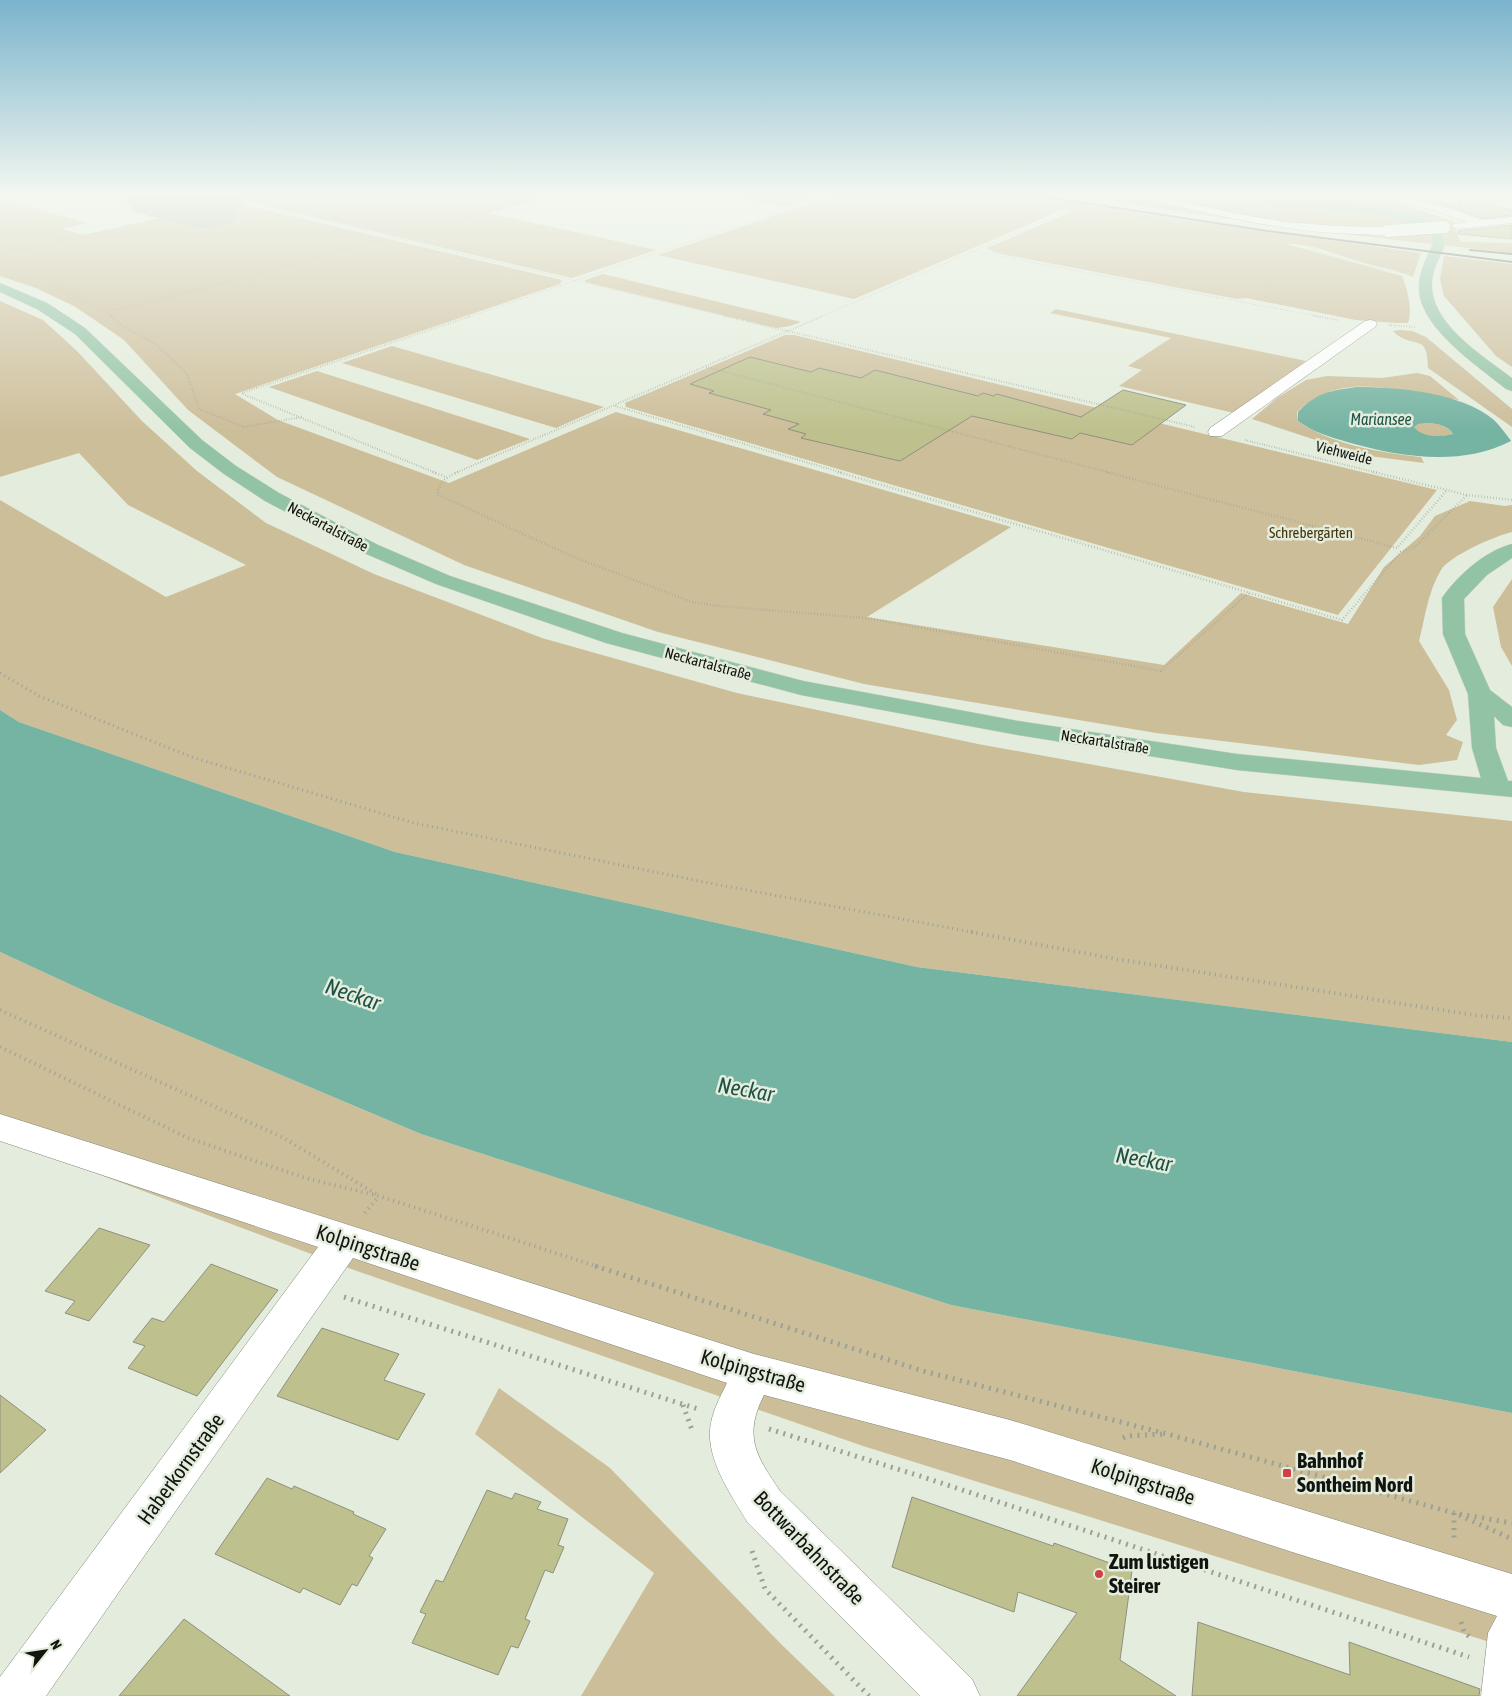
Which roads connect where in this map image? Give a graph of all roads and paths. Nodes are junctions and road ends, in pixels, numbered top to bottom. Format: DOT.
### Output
graph roads {
  1 [pos="257,274"];
  2 [pos="546,274"];
  3 [pos="595,274"];
  4 [pos="919,274"];
  5 [pos="1095,274"];
  6 [pos="1427,274"];
  7 [pos="575,281"];
  8 [pos="0,288"];
  9 [pos="1370,324"];
  10 [pos="1446,328"];
  11 [pos="786,331"];
  12 [pos="706,367"];
  13 [pos="1512,386"];
  14 [pos="614,406"];
  15 [pos="302,417"];
  16 [pos="1216,432"];
  17 [pos="446,477"];
  18 [pos="1447,490"];
  19 [pos="1467,495"];
  20 [pos="1512,500"];
  21 [pos="1397,548"];
  22 [pos="1512,550"];
  23 [pos="1401,552"];
  24 [pos="1249,593"];
  25 [pos="0,673"];
  26 [pos="1480,694"];
  27 [pos="1511,718"];
  28 [pos="1504,788"];
  29 [pos="0,1010"];
  30 [pos="1512,1018"];
  31 [pos="0,1047"];
  32 [pos="0,1127"];
  33 [pos="379,1196"];
  34 [pos="344,1241"];
  35 [pos="312,1287"];
  36 [pos="754,1373"];
  37 [pos="733,1418"];
  38 [pos="1454,1513"];
  39 [pos="1512,1523"];
  40 [pos="1512,1539"];
  41 [pos="1512,1597"];
  42 [pos="1509,1666"];
  43 [pos="16,1696"];
  44 [pos="955,1696"];
  1 -- 15 [label="path"];
  2 -- 7 [label="path, Viehweide"];
  3 -- 7 [label="path"];
  4 -- 11 [label="path"];
  5 -- 9 [label="path"];
  6 -- 10 [label="main road"];
  7 -- 11 [label="path, Viehweide"];
  7 -- 15 [label="path"];
  8 -- 28 [label="main road, Neckartalstraße"];
  9 -- 10 [label="path"];
  9 -- 16 [label="street"];
  10 -- 13 [label="main road"];
  11 -- 12 [label="path"];
  11 -- 16 [label="path, Viehweide"];
  12 -- 14 [label="path"];
  12 -- 21 [label="path"];
  14 -- 17 [label="path"];
  14 -- 24 [label="path"];
  15 -- 17 [label="path"];
  16 -- 18 [label="path, Viehweide"];
  17 -- 24 [label="path"];
  18 -- 19 [label="path, Viehweide"];
  18 -- 21 [label="path"];
  19 -- 20 [label="path, Viehweide"];
  19 -- 23 [label="path"];
  21 -- 23 [label="path"];
  22 -- 26 [label="main road"];
  23 -- 24 [label="path"];
  25 -- 30 [label="path"];
  26 -- 27 [label="main road"];
  26 -- 28 [label="main road"];
  29 -- 33 [label="path"];
  31 -- 33 [label="path"];
  32 -- 34 [label="street, Kolpingstraße"];
  33 -- 38 [label="path"];
  34 -- 35 [label="street, Haberkornstraße"];
  34 -- 36 [label="street, Kolpingstraße"];
  35 -- 37 [label="path"];
  35 -- 43 [label="street, Haberkornstraße"];
  36 -- 37 [label="street, Bottwarbahnstraße"];
  36 -- 41 [label="street, Kolpingstraße"];
  37 -- 42 [label="path"];
  37 -- 44 [label="street, Bottwarbahnstraße"];
  38 -- 39 [label="path"];
  38 -- 40 [label="path"];
}
